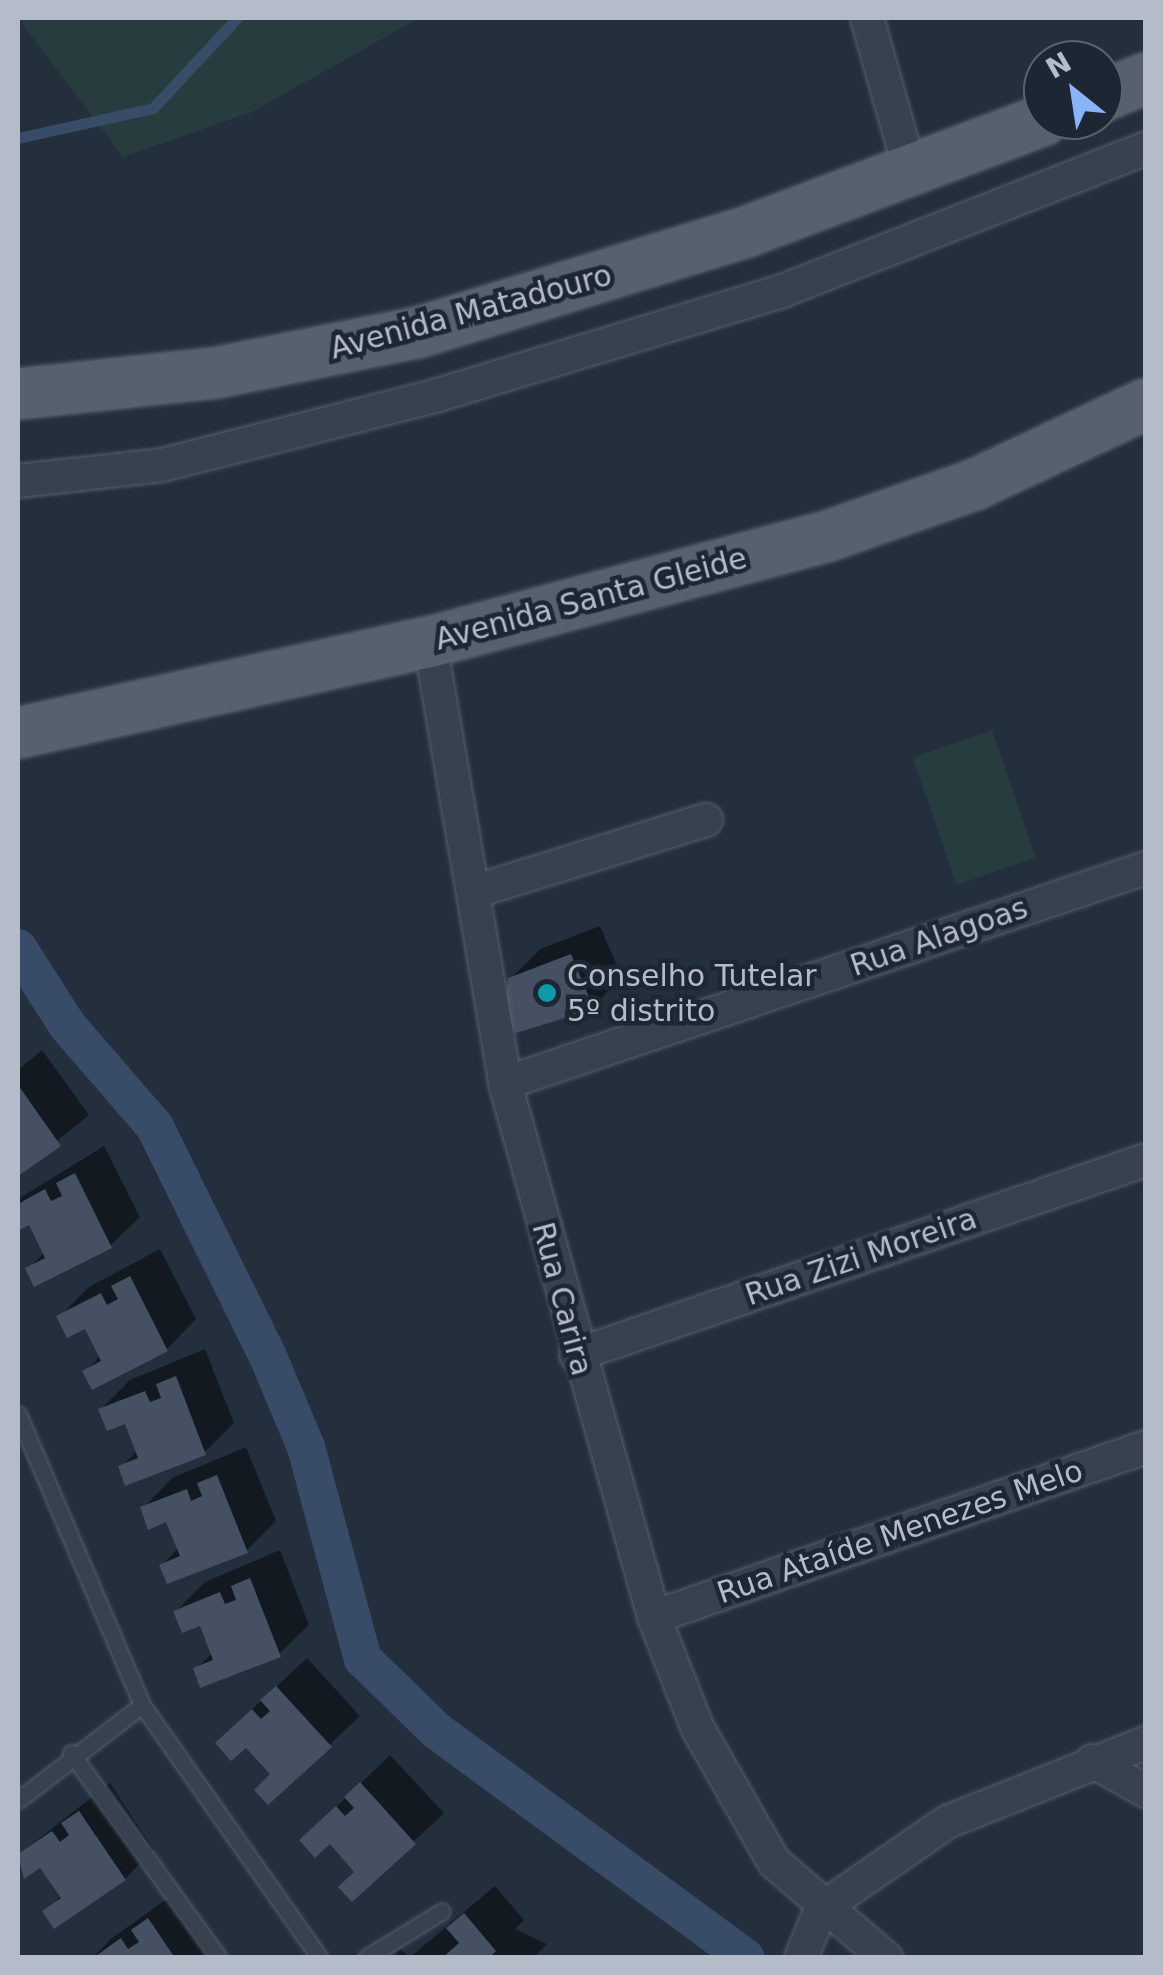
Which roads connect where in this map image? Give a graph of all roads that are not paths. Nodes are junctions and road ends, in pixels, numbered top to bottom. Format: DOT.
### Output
graph roads {
  1 [pos="867,18"];
  2 [pos="1023,128"];
  3 [pos="1146,148"];
  4 [pos="911,173"];
  5 [pos="18,394"];
  6 [pos="1146,404"];
  7 [pos="18,481"];
  8 [pos="430,642"];
  9 [pos="18,733"];
  10 [pos="706,820"];
  11 [pos="1146,868"];
  12 [pos="473,892"];
  13 [pos="505,1083"];
  14 [pos="1146,1160"];
  15 [pos="576,1355"];
  16 [pos="18,1414"];
  17 [pos="1146,1447"];
  18 [pos="654,1617"];
  19 [pos="142,1706"];
  20 [pos="1146,1743"];
  21 [pos="71,1754"];
  22 [pos="1092,1761"];
  23 [pos="1146,1792"];
  24 [pos="18,1800"];
  25 [pos="821,1909"];
  26 [pos="442,1911"];
  27 [pos="804,1950"];
  28 [pos="220,1958"];
  29 [pos="320,1958"];
  30 [pos="366,1958"];
  31 [pos="886,1958"];
  1 -- 4 [label="street"];
  2 -- 4 [label="main road, Avenida Matadouro"];
  3 -- 7 [label="street"];
  4 -- 5 [label="main road, Avenida Matadouro"];
  6 -- 8 [label="main road, Avenida Santa Gleide"];
  8 -- 9 [label="main road, Avenida Santa Gleide"];
  8 -- 12 [label="street, Rua Carira"];
  10 -- 12 [label="street"];
  11 -- 13 [label="street, Rua Alagoas"];
  12 -- 13 [label="street, Rua Carira"];
  13 -- 15 [label="street, Rua Carira"];
  14 -- 15 [label="street, Rua Zizi Moreira"];
  15 -- 18 [label="street, Rua Carira"];
  16 -- 19 [label="lane"];
  17 -- 18 [label="street, Rua Ataíde Menezes Melo"];
  18 -- 25 [label="street, Rua Carira"];
  19 -- 21 [label="lane"];
  19 -- 29 [label="lane"];
  20 -- 22 [label="street"];
  21 -- 24 [label="lane"];
  21 -- 28 [label="lane"];
  22 -- 23 [label="street"];
  22 -- 25 [label="street"];
  25 -- 27 [label="street"];
  25 -- 31 [label="street, Rua Carira"];
  26 -- 30 [label="lane"];
}
